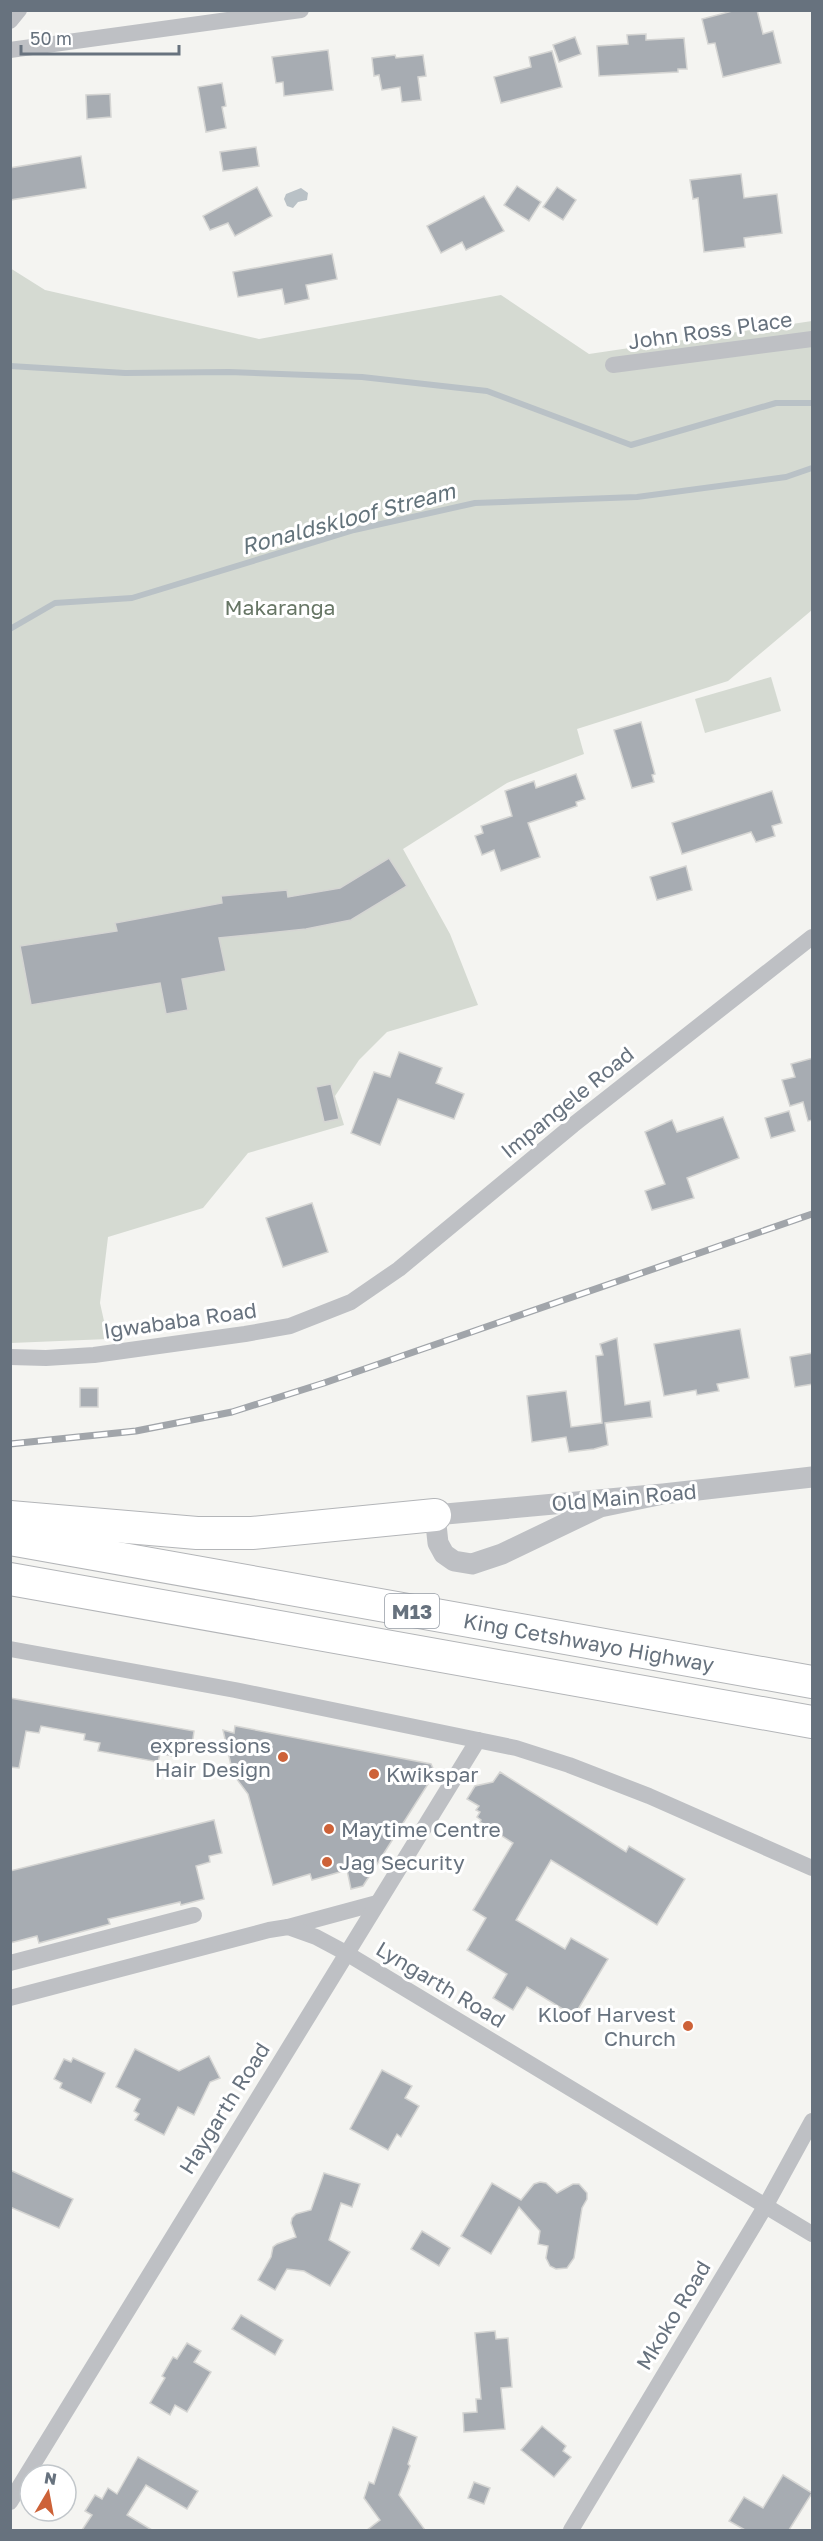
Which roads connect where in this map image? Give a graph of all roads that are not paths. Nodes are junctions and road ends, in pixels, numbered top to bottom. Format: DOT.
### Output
graph roads {
  1 [pos="19,10"];
  2 [pos="302,10"];
  3 [pos="10,21"];
  4 [pos="10,50"];
  5 [pos="813,339"];
  6 [pos="613,365"];
  7 [pos="813,937"];
  8 [pos="351,1302"];
  9 [pos="10,1357"];
  10 [pos="813,1477"];
  11 [pos="663,1494"];
  12 [pos="435,1515"];
  13 [pos="10,1517"];
  14 [pos="10,1539"];
  15 [pos="10,1579"];
  16 [pos="10,1649"];
  17 [pos="813,1682"];
  18 [pos="813,1722"];
  19 [pos="478,1740"];
  20 [pos="813,1868"];
  21 [pos="377,1903"];
  22 [pos="194,1915"];
  23 [pos="288,1927"];
  24 [pos="346,1953"];
  25 [pos="10,1963"];
  26 [pos="10,1998"];
  27 [pos="813,2121"];
  28 [pos="766,2205"];
  29 [pos="813,2234"];
  30 [pos="10,2502"];
  31 [pos="571,2530"];
  1 -- 3 [label="street"];
  2 -- 4 [label="street"];
  5 -- 6 [label="street, John Ross Place"];
  7 -- 8 [label="street, Impangele Road"];
  8 -- 9 [label="street, Igwababa Road"];
  10 -- 11 [label="street, Old Main Road"];
  11 -- 12 [label="street, Old Main Road"];
  11 -- 12 [label="street"];
  12 -- 13 [label="highway"];
  14 -- 17 [label="highway, King Cetshwayo Highway / M13"];
  15 -- 18 [label="highway, King Cetshwayo Highway / M13"];
  16 -- 19 [label="street"];
  19 -- 20 [label="street"];
  19 -- 21 [label="street, Haygarth Road"];
  21 -- 23 [label="street"];
  21 -- 24 [label="street, Haygarth Road"];
  22 -- 25 [label="street"];
  23 -- 24 [label="street, Lyngarth Road"];
  23 -- 26 [label="street"];
  24 -- 28 [label="street, Lyngarth Road"];
  24 -- 30 [label="street, Haygarth Road"];
  27 -- 28 [label="street, Mkoko Road"];
  28 -- 29 [label="street, Lyngarth Road"];
  28 -- 31 [label="street, Mkoko Road"];
}
